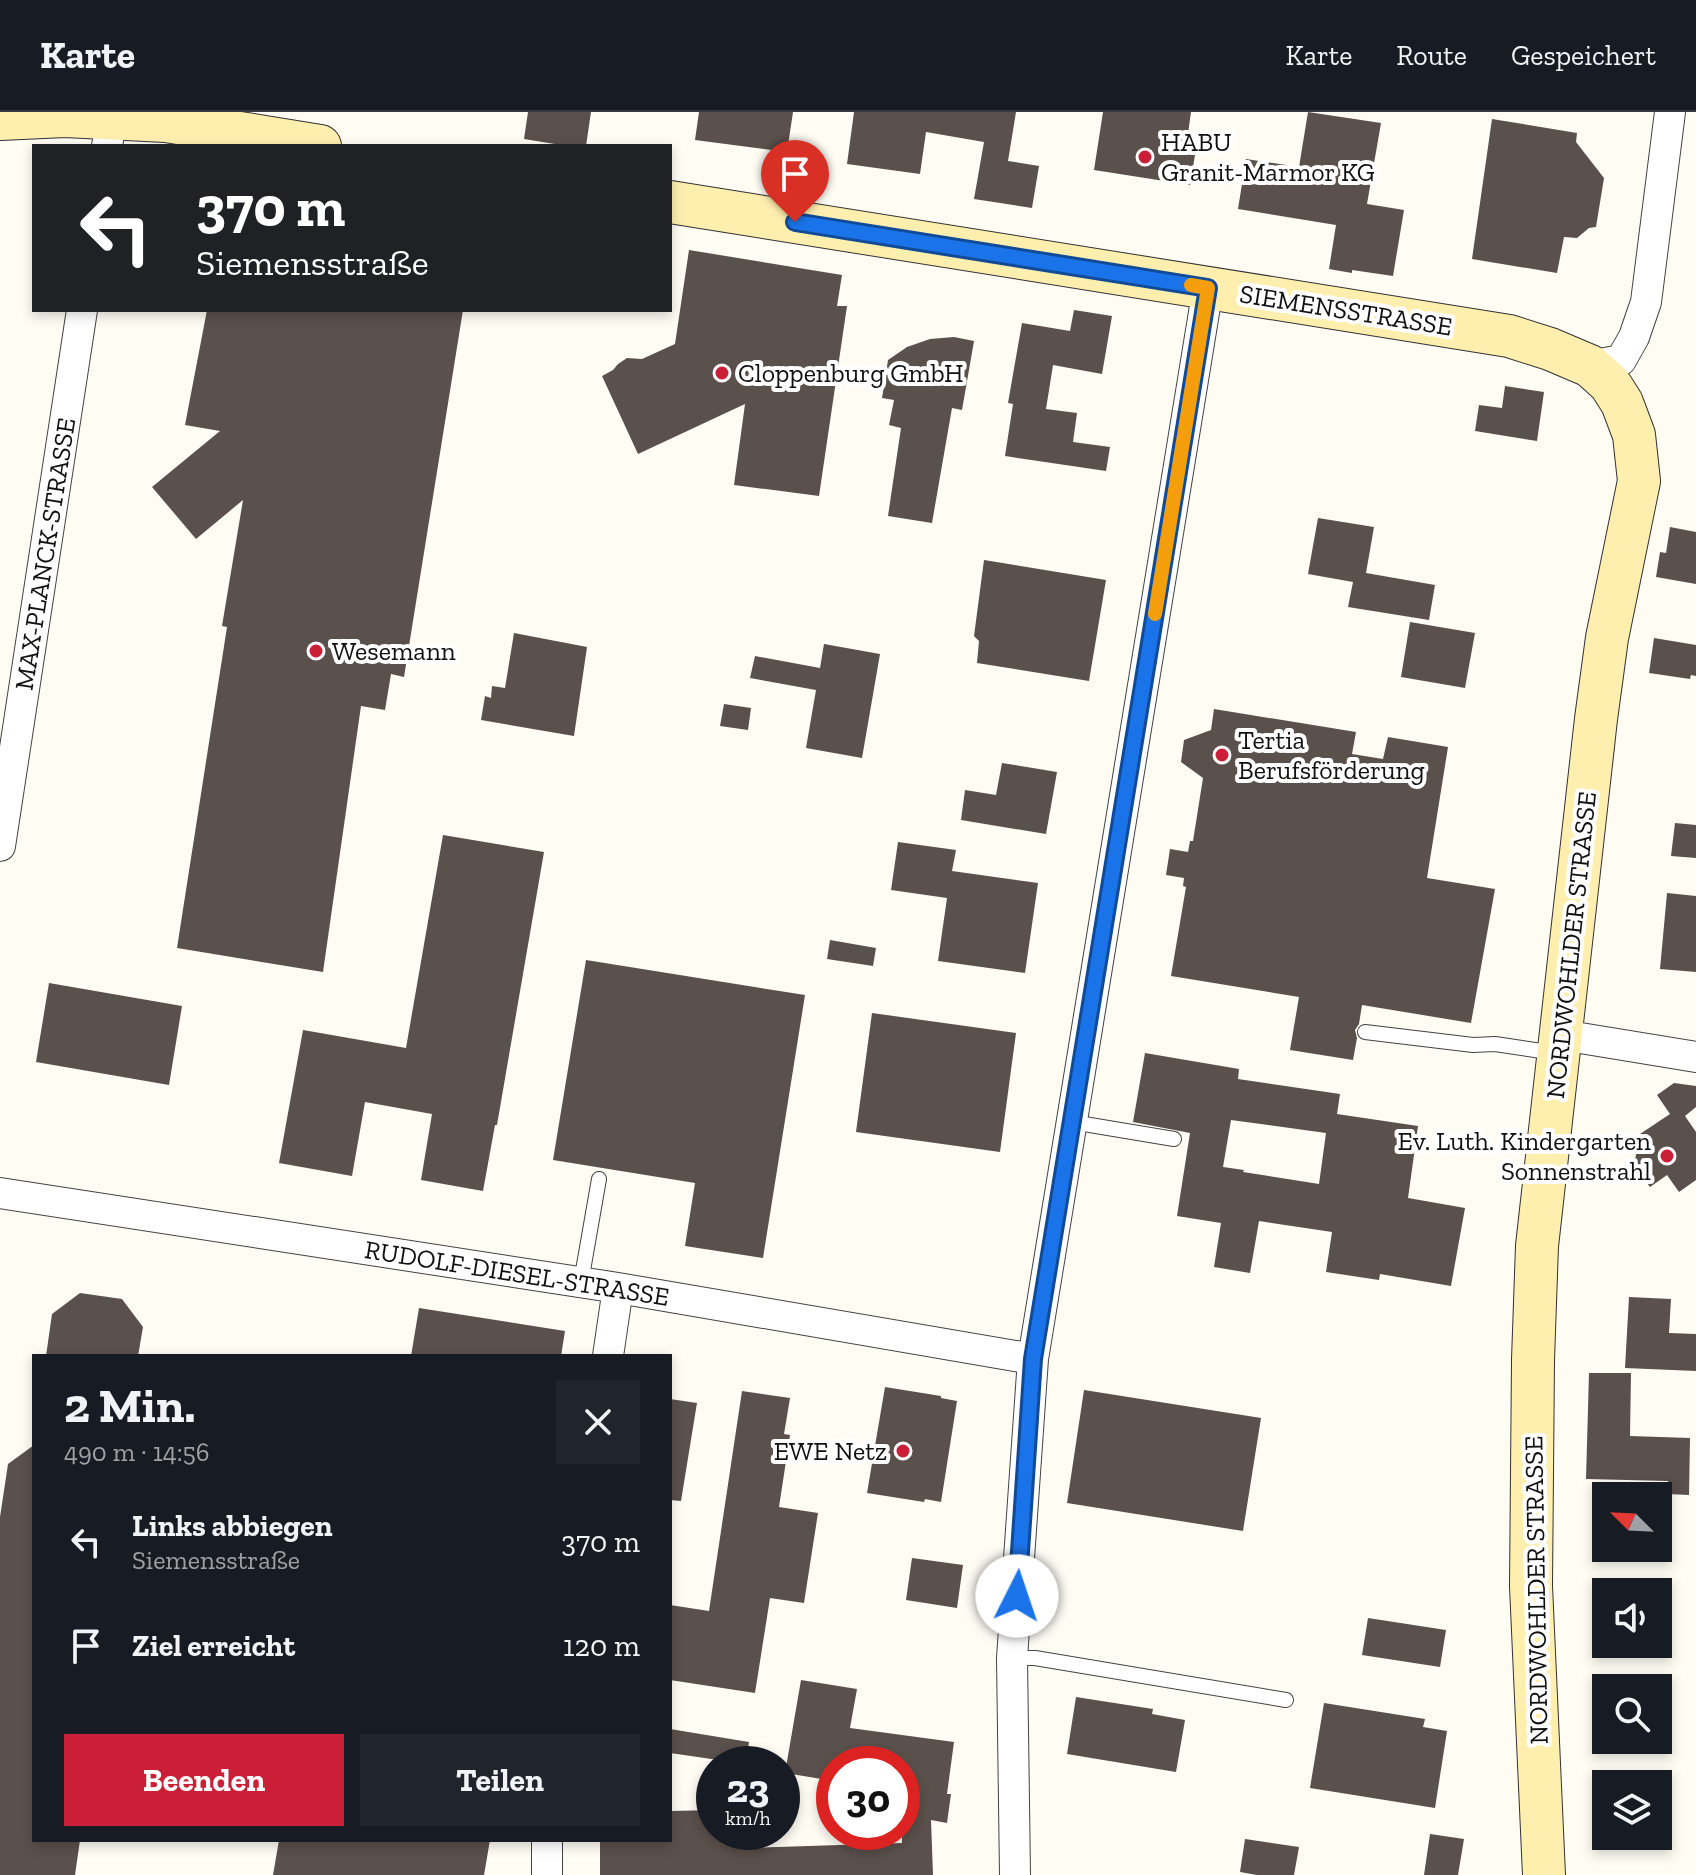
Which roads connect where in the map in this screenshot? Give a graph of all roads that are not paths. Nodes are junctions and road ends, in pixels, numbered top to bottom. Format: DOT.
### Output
graph roads {
  1 [pos="1670,112"];
  2 [pos="0,119"];
  3 [pos="111,125"];
  4 [pos="308,144"];
  5 [pos="672,202"];
  6 [pos="1208,288"];
  7 [pos="82,312"];
  8 [pos="1590,366"];
  9 [pos="0,846"];
  10 [pos="1365,1032"];
  11 [pos="1561,1044"];
  12 [pos="1696,1057"];
  13 [pos="1072,1122"];
  14 [pos="1174,1139"];
  15 [pos="599,1179"];
  16 [pos="0,1193"];
  17 [pos="581,1282"];
  18 [pos="618,1288"];
  19 [pos="608,1354"];
  20 [pos="1033,1359"];
  21 [pos="1012,1658"];
  22 [pos="1286,1700"];
  23 [pos="547,1842"];
  24 [pos="547,1875"];
  25 [pos="1015,1875"];
  26 [pos="1544,1875"];
  1 -- 8 [label="street"];
  2 -- 3 [label="main road"];
  3 -- 4 [label="main road"];
  5 -- 6 [label="main road, SIEMENSSTRASSE"];
  6 -- 8 [label="main road, SIEMENSSTRASSE"];
  6 -- 13 [label="street"];
  7 -- 9 [label="street, MAX-PLANCK-STRASSE"];
  8 -- 11 [label="main road, NORDWOHLDER STRASSE"];
  10 -- 11 [label="lane"];
  11 -- 12 [label="street"];
  11 -- 26 [label="main road, NORDWOHLDER STRASSE"];
  13 -- 14 [label="lane"];
  13 -- 20 [label="street"];
  15 -- 17 [label="lane"];
  16 -- 17 [label="street, RUDOLF-DIESEL-STRASSE"];
  17 -- 18 [label="street, RUDOLF-DIESEL-STRASSE"];
  18 -- 19 [label="street"];
  18 -- 20 [label="street, RUDOLF-DIESEL-STRASSE"];
  20 -- 21 [label="street"];
  21 -- 22 [label="lane"];
  21 -- 25 [label="street"];
  23 -- 24 [label="street"];
}
